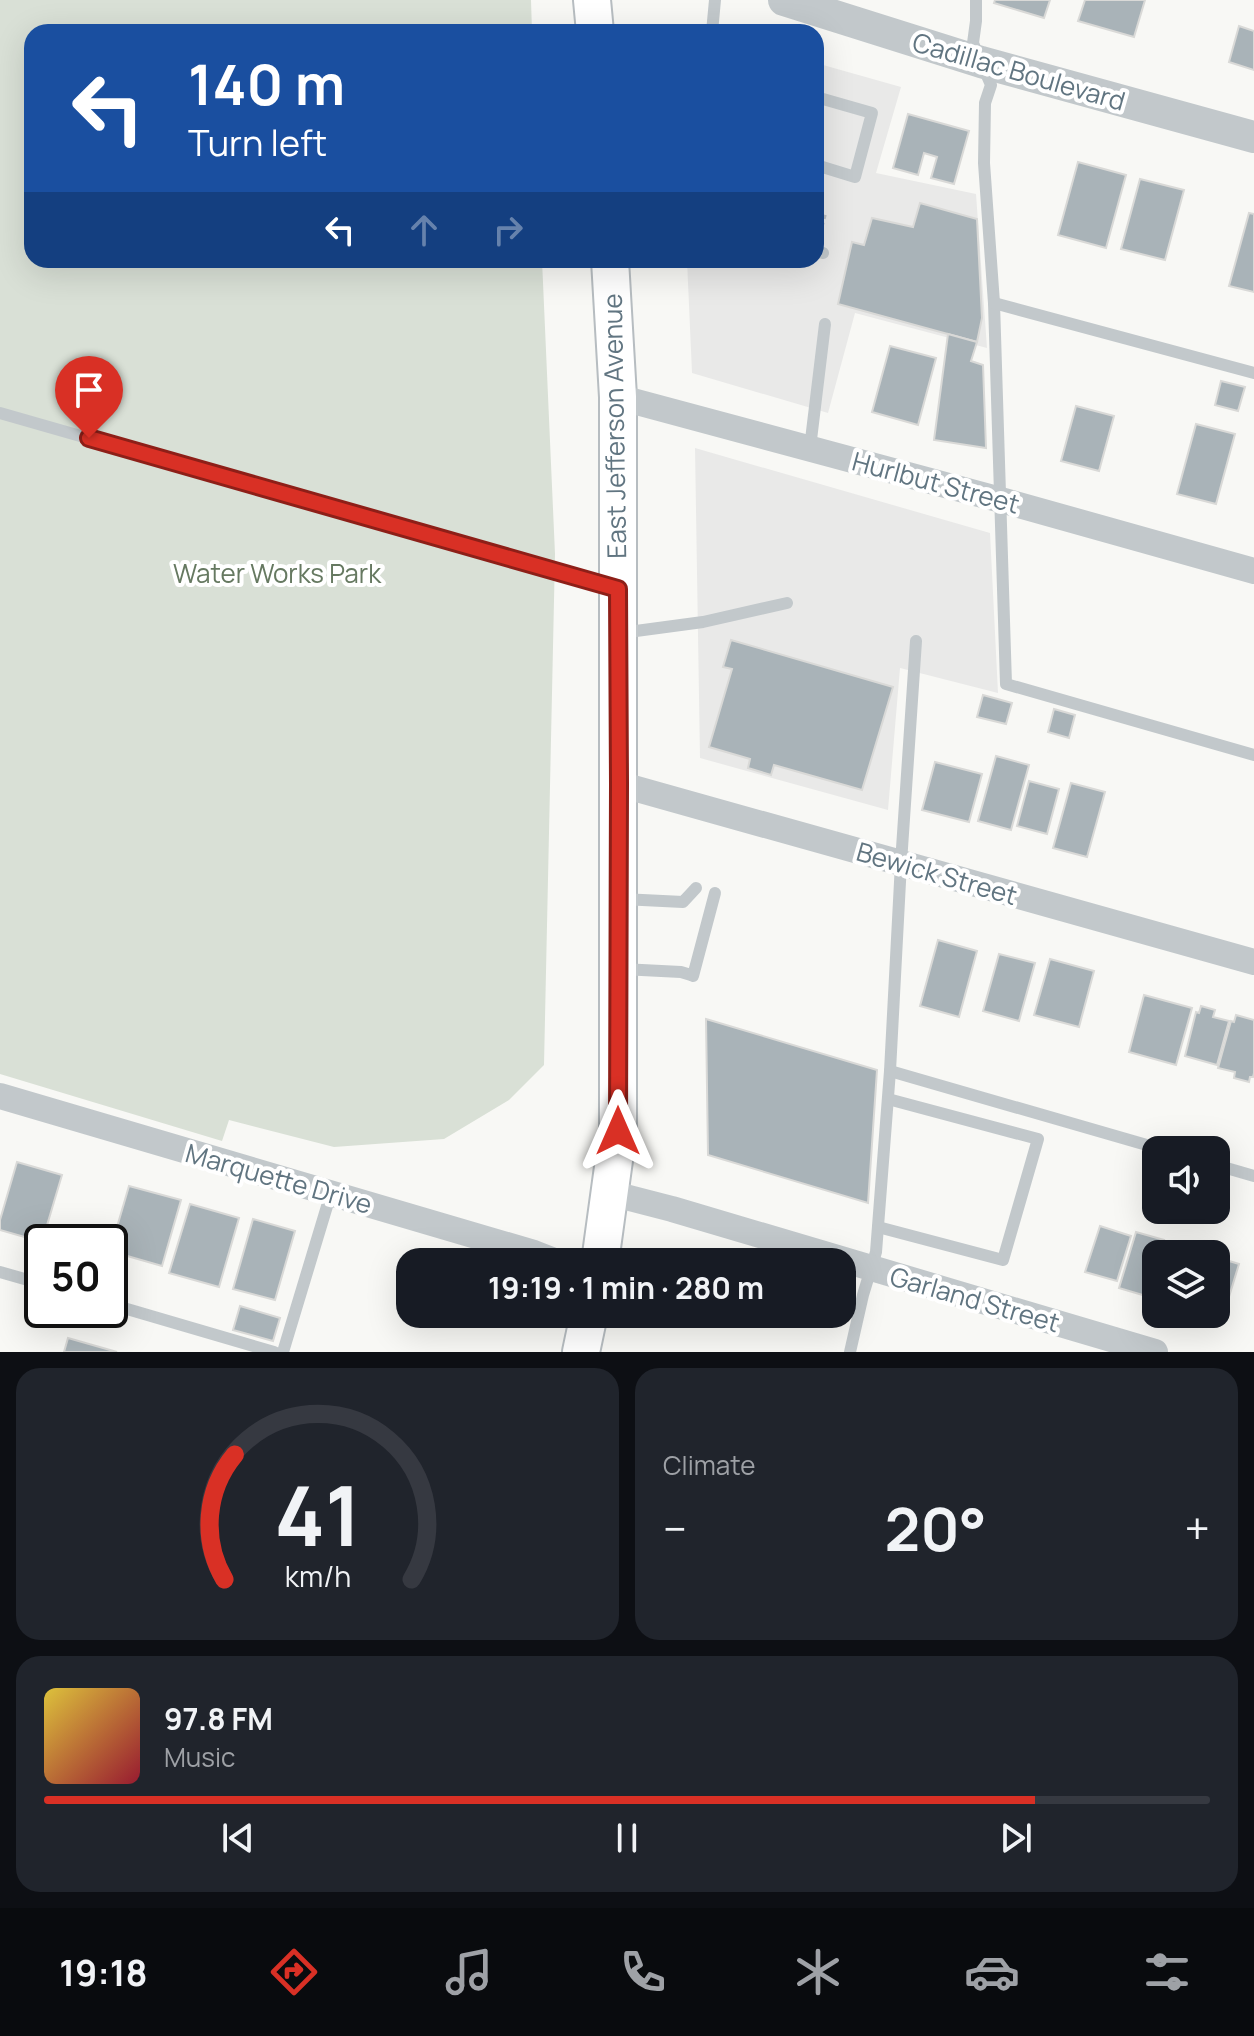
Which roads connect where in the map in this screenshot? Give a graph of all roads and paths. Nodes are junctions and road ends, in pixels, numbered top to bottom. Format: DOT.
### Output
graph roads {
  1 [pos="592,0"];
  2 [pos="715,0"];
  3 [pos="784,0"];
  4 [pos="976,0"];
  5 [pos="594,24"];
  6 [pos="713,24"];
  7 [pos="981,62"];
  8 [pos="824,99"];
  9 [pos="1254,137"];
  10 [pos="824,167"];
  11 [pos="825,212"];
  12 [pos="824,215"];
  13 [pos="610,268"];
  14 [pos="994,303"];
  15 [pos="825,324"];
  16 [pos="1254,373"];
  17 [pos="618,397"];
  18 [pos="0,413"];
  19 [pos="810,448"];
  20 [pos="1001,500"];
  21 [pos="1254,571"];
  22 [pos="618,589"];
  23 [pos="787,603"];
  24 [pos="618,634"];
  25 [pos="916,641"];
  26 [pos="1254,755"];
  27 [pos="619,784"];
  28 [pos="901,863"];
  29 [pos="696,888"];
  30 [pos="715,893"];
  31 [pos="618,899"];
  32 [pos="1254,962"];
  33 [pos="618,968"];
  34 [pos="890,1071"];
  35 [pos="0,1096"];
  36 [pos="888,1099"];
  37 [pos="1142,1144"];
  38 [pos="1230,1169"];
  39 [pos="1254,1176"];
  40 [pos="331,1193"];
  41 [pos="610,1193"];
  42 [pos="878,1227"];
  43 [pos="517,1248"];
  44 [pos="602,1248"];
  45 [pos="870,1268"];
  46 [pos="0,1272"];
  47 [pos="24,1279"];
  48 [pos="128,1309"];
  49 [pos="586,1328"];
  50 [pos="274,1352"];
  51 [pos="283,1352"];
  52 [pos="581,1352"];
  53 [pos="850,1352"];
  54 [pos="1155,1352"];
  1 -- 5 [label="main road"];
  2 -- 6 [label="lane"];
  3 -- 7 [label="street, Cadillac Boulevard"];
  4 -- 7 [label="lane"];
  7 -- 9 [label="street, Cadillac Boulevard"];
  7 -- 14 [label="lane"];
  8 -- 10 [label="lane"];
  11 -- 12 [label="path"];
  13 -- 17 [label="main road, East Jefferson Avenue"];
  14 -- 16 [label="lane"];
  14 -- 20 [label="lane"];
  15 -- 19 [label="lane"];
  17 -- 19 [label="street, Hurlbut Street"];
  17 -- 22 [label="main road, East Jefferson Avenue"];
  18 -- 22 [label="lane"];
  19 -- 20 [label="street, Hurlbut Street"];
  20 -- 21 [label="street, Hurlbut Street"];
  20 -- 26 [label="lane"];
  22 -- 24 [label="main road, East Jefferson Avenue"];
  23 -- 24 [label="lane"];
  24 -- 27 [label="main road, East Jefferson Avenue"];
  25 -- 28 [label="lane"];
  27 -- 28 [label="street, Bewick Street"];
  27 -- 31 [label="main road, East Jefferson Avenue"];
  28 -- 32 [label="street, Bewick Street"];
  28 -- 34 [label="lane"];
  29 -- 31 [label="lane"];
  30 -- 33 [label="lane"];
  31 -- 33 [label="main road, East Jefferson Avenue"];
  33 -- 41 [label="main road, East Jefferson Avenue"];
  34 -- 36 [label="lane"];
  34 -- 37 [label="lane"];
  35 -- 40 [label="street, Marquette Drive"];
  36 -- 42 [label="lane"];
  36 -- 42 [label="lane"];
  38 -- 39 [label="lane"];
  40 -- 43 [label="street, Marquette Drive"];
  40 -- 51 [label="lane"];
  41 -- 44 [label="main road, East Jefferson Avenue"];
  41 -- 45 [label="street, Garland Street"];
  42 -- 45 [label="lane"];
  45 -- 53 [label="lane"];
  45 -- 54 [label="street, Garland Street"];
  46 -- 47 [label="lane"];
  48 -- 50 [label="lane"];
  49 -- 52 [label="main road"];
}
